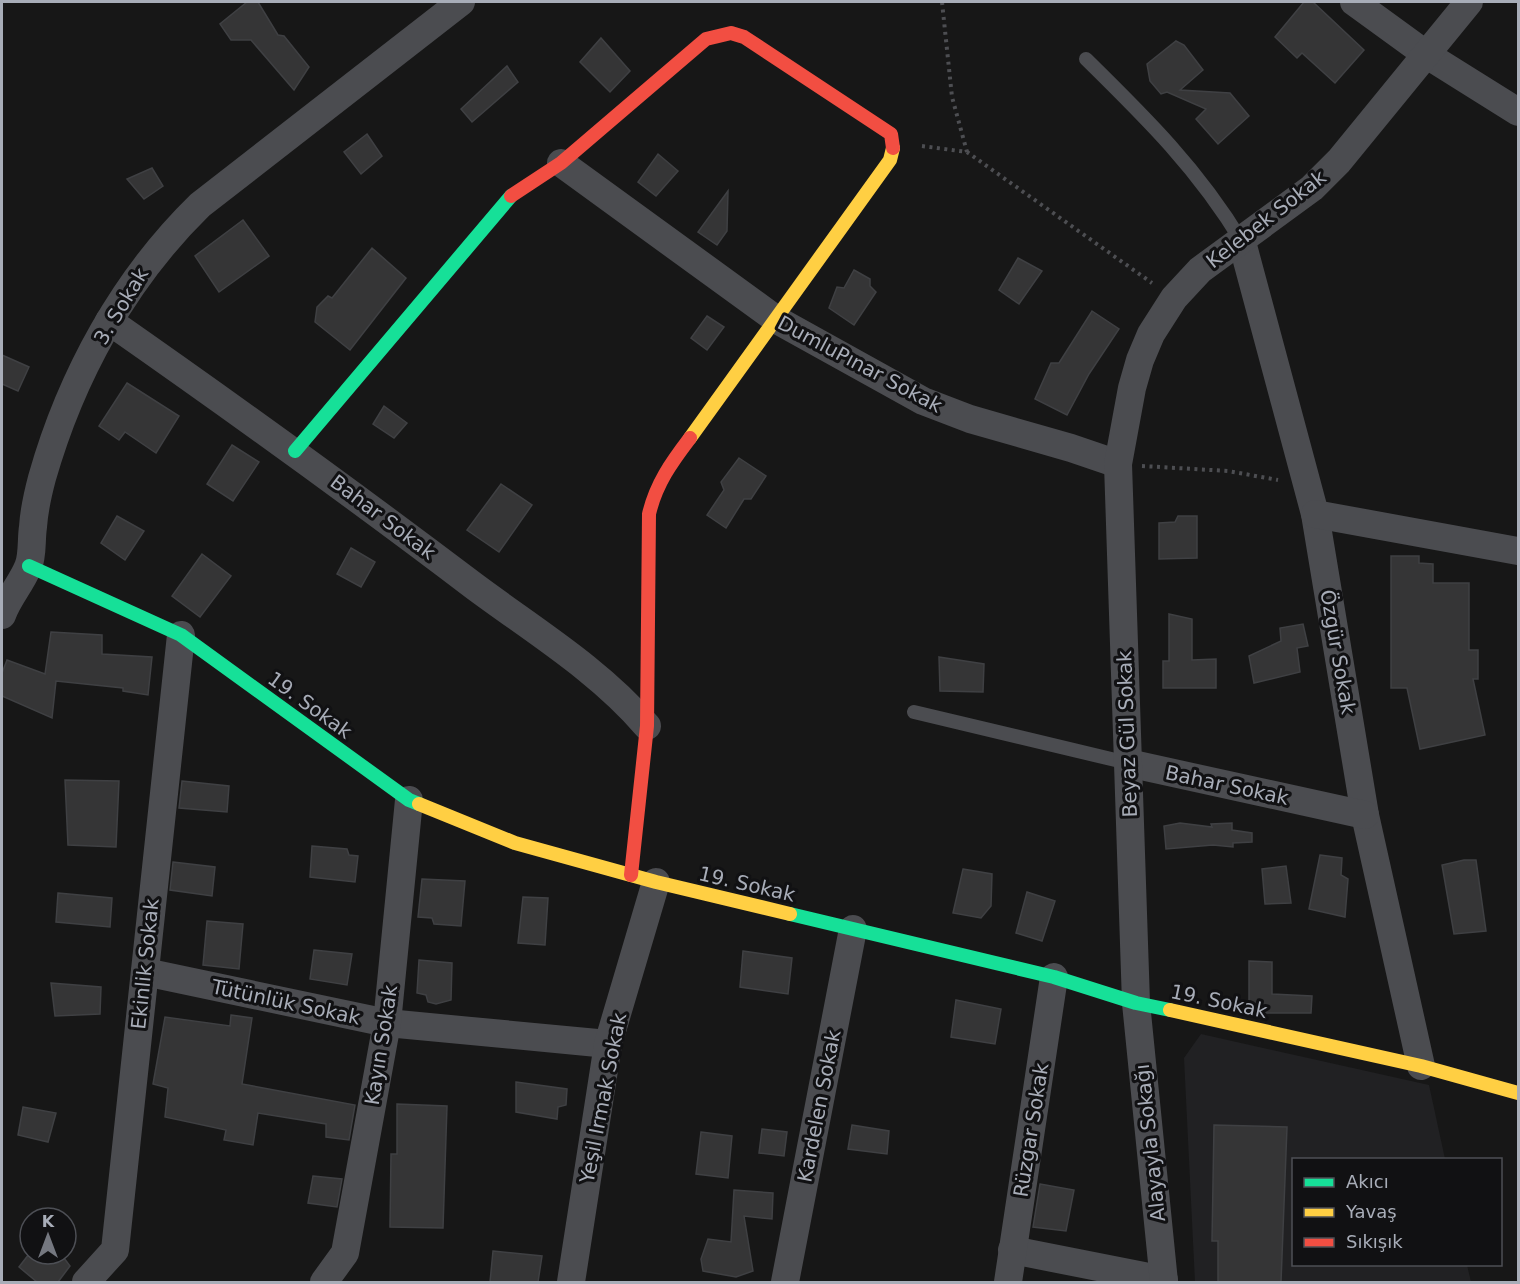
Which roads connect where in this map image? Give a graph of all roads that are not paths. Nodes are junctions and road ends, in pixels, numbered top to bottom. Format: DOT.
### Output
graph roads {
  1 [pos="461,2"];
  2 [pos="1354,2"];
  3 [pos="1469,2"];
  4 [pos="1427,55"];
  5 [pos="1086,58"];
  6 [pos="1518,112"];
  7 [pos="561,163"];
  8 [pos="1242,242"];
  9 [pos="777,320"];
  10 [pos="109,321"];
  11 [pos="295,451"];
  12 [pos="1118,464"];
  13 [pos="1311,500"];
  14 [pos="1518,551"];
  15 [pos="29,566"];
  16 [pos="2,612"];
  17 [pos="181,635"];
  18 [pos="914,712"];
  19 [pos="647,726"];
  20 [pos="1128,763"];
  21 [pos="409,800"];
  22 [pos="1365,815"];
  23 [pos="643,879"];
  24 [pos="853,929"];
  25 [pos="144,972"];
  26 [pos="1054,977"];
  27 [pos="1137,1003"];
  28 [pos="387,1023"];
  29 [pos="608,1044"];
  30 [pos="1421,1066"];
  31 [pos="1518,1093"];
  32 [pos="1012,1250"];
  33 [pos="1164,1281"];
  34 [pos="86,1282"];
  35 [pos="324,1282"];
  36 [pos="571,1282"];
  37 [pos="785,1282"];
  38 [pos="1008,1282"];
  1 -- 10 [label="street, 3. Sokak"];
  2 -- 4 [label="street"];
  3 -- 4 [label="street, Kelebek Sokak"];
  4 -- 6 [label="street"];
  4 -- 8 [label="street, Kelebek Sokak"];
  5 -- 8 [label="lane"];
  7 -- 9 [label="street, DumluPınar Sokak"];
  7 -- 9 [label="street"];
  7 -- 11 [label="street"];
  8 -- 12 [label="street, Kelebek Sokak"];
  8 -- 13 [label="street, Özgür Sokak"];
  9 -- 12 [label="street, DumluPınar Sokak"];
  9 -- 19 [label="street"];
  10 -- 11 [label="street, Bahar Sokak"];
  10 -- 15 [label="street, 3. Sokak"];
  11 -- 19 [label="street, Bahar Sokak"];
  12 -- 20 [label="street, Beyaz Gül Sokak"];
  13 -- 14 [label="street"];
  13 -- 22 [label="street, Özgür Sokak"];
  15 -- 16 [label="street, 3. Sokak"];
  15 -- 17 [label="street, 19. Sokak"];
  17 -- 21 [label="street, 19. Sokak"];
  17 -- 25 [label="street, Ekinlik Sokak"];
  18 -- 20 [label="lane, Bahar Sokak"];
  19 -- 23 [label="street"];
  20 -- 22 [label="street, Bahar Sokak"];
  20 -- 27 [label="street, Beyaz Gül Sokak"];
  21 -- 23 [label="street, 19. Sokak"];
  21 -- 28 [label="street, Kayın Sokak"];
  22 -- 30 [label="street, Özgür Sokak"];
  23 -- 24 [label="street, 19. Sokak"];
  23 -- 29 [label="street, Yeşil Irmak Sokak"];
  24 -- 26 [label="street, 19. Sokak"];
  24 -- 37 [label="street, Kardelen Sokak"];
  25 -- 28 [label="street, Tütünlük Sokak"];
  25 -- 34 [label="street, Ekinlik Sokak"];
  26 -- 27 [label="street, 19. Sokak"];
  26 -- 32 [label="street, Rüzgar Sokak"];
  27 -- 30 [label="street, 19. Sokak"];
  27 -- 33 [label="street, Alayayla Sokağı"];
  28 -- 29 [label="street, Tütünlük Sokak"];
  28 -- 35 [label="street, Kayın Sokak"];
  29 -- 36 [label="street, Yeşil Irmak Sokak"];
  30 -- 31 [label="street, 19. Sokak"];
  32 -- 33 [label="street"];
  32 -- 38 [label="street, Rüzgar Sokak"];
}
